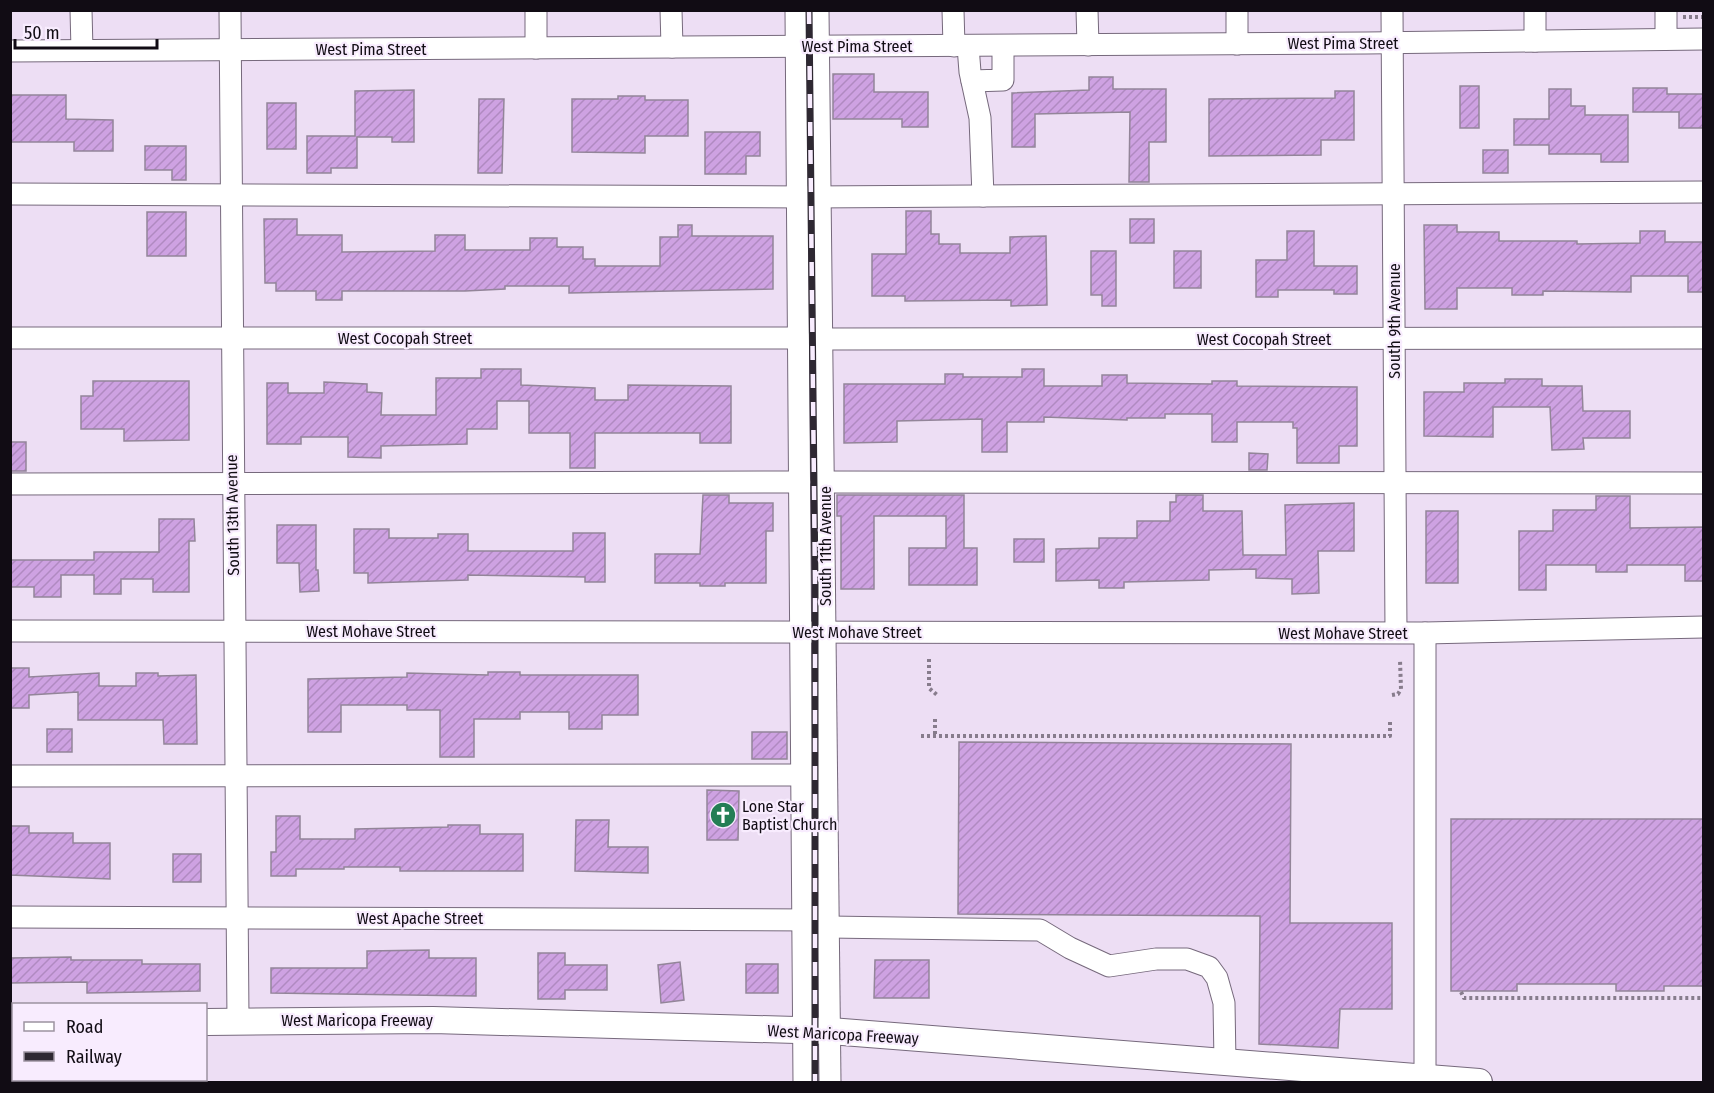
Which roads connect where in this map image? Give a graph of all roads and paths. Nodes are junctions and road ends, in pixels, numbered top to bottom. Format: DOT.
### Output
graph roads {
  1 [pos="81,10"];
  2 [pos="230,10"];
  3 [pos="536,10"];
  4 [pos="672,10"];
  5 [pos="796,10"];
  6 [pos="818,10"];
  7 [pos="953,10"];
  8 [pos="1087,10"];
  9 [pos="1237,10"];
  10 [pos="1392,10"];
  11 [pos="1535,10"];
  12 [pos="1673,14"];
  13 [pos="1704,17"];
  14 [pos="1666,39"];
  15 [pos="1704,39"];
  16 [pos="1535,41"];
  17 [pos="1393,43"];
  18 [pos="1237,44"];
  19 [pos="1088,45"];
  20 [pos="961,46"];
  21 [pos="1003,46"];
  22 [pos="672,47"];
  23 [pos="797,47"];
  24 [pos="819,47"];
  25 [pos="536,48"];
  26 [pos="230,49"];
  27 [pos="82,50"];
  28 [pos="10,51"];
  29 [pos="972,81"];
  30 [pos="1704,192"];
  31 [pos="10,194"];
  32 [pos="232,196"];
  33 [pos="798,196"];
  34 [pos="822,196"];
  35 [pos="983,196"];
  36 [pos="1393,196"];
  37 [pos="10,338"];
  38 [pos="230,338"];
  39 [pos="799,338"];
  40 [pos="1704,338"];
  41 [pos="824,339"];
  42 [pos="1395,339"];
  43 [pos="232,481"];
  44 [pos="801,482"];
  45 [pos="825,482"];
  46 [pos="1393,482"];
  47 [pos="1704,483"];
  48 [pos="10,484"];
  49 [pos="1704,627"];
  50 [pos="10,631"];
  51 [pos="234,631"];
  52 [pos="803,632"];
  53 [pos="825,632"];
  54 [pos="1396,632"];
  55 [pos="1425,633"];
  56 [pos="929,659"];
  57 [pos="1400,660"];
  58 [pos="937,695"];
  59 [pos="1392,695"];
  60 [pos="935,719"];
  61 [pos="1390,721"];
  62 [pos="921,736"];
  63 [pos="935,736"];
  64 [pos="803,775"];
  65 [pos="10,776"];
  66 [pos="235,777"];
  67 [pos="10,917"];
  68 [pos="237,918"];
  69 [pos="804,920"];
  70 [pos="829,924"];
  71 [pos="1461,992"];
  72 [pos="1704,998"];
  73 [pos="238,1020"];
  74 [pos="207,1022"];
  75 [pos="804,1031"];
  76 [pos="830,1031"];
  77 [pos="1225,1062"];
  78 [pos="1425,1078"];
  79 [pos="804,1083"];
  80 [pos="831,1083"];
  81 [pos="1479,1083"];
  1 -- 27 [label="street"];
  2 -- 26 [label="street, South 13th Avenue"];
  3 -- 25 [label="street"];
  4 -- 22 [label="street"];
  5 -- 23 [label="street, South 11th Avenue"];
  6 -- 24 [label="street, South 11th Avenue"];
  7 -- 20 [label="street"];
  8 -- 19 [label="street"];
  9 -- 18 [label="street"];
  10 -- 17 [label="street, South 9th Avenue"];
  11 -- 16 [label="street"];
  12 -- 13 [label="path"];
  12 -- 14 [label="street"];
  14 -- 15 [label="street, West Pima Street"];
  14 -- 16 [label="street, West Pima Street"];
  16 -- 17 [label="street, West Pima Street"];
  17 -- 18 [label="street, West Pima Street"];
  17 -- 36 [label="street, South 9th Avenue"];
  18 -- 19 [label="street, West Pima Street"];
  19 -- 21 [label="street, West Pima Street"];
  20 -- 21 [label="street, West Pima Street"];
  20 -- 24 [label="street, West Pima Street"];
  20 -- 29 [label="street"];
  21 -- 29 [label="street"];
  22 -- 23 [label="street, West Pima Street"];
  22 -- 25 [label="street, West Pima Street"];
  23 -- 24 [label="street, West Pima Street"];
  23 -- 33 [label="street, South 11th Avenue"];
  24 -- 34 [label="street, South 11th Avenue"];
  25 -- 26 [label="street, West Pima Street"];
  26 -- 27 [label="street, West Pima Street"];
  26 -- 32 [label="street, South 13th Avenue"];
  27 -- 28 [label="street, West Pima Street"];
  29 -- 35 [label="street"];
  30 -- 36 [label="street"];
  31 -- 32 [label="street"];
  32 -- 33 [label="street"];
  32 -- 38 [label="street, South 13th Avenue"];
  33 -- 34 [label="street"];
  33 -- 39 [label="street, South 11th Avenue"];
  34 -- 35 [label="street"];
  34 -- 41 [label="street, South 11th Avenue"];
  35 -- 36 [label="street"];
  36 -- 42 [label="street, South 9th Avenue"];
  37 -- 38 [label="street, West Cocopah Street"];
  38 -- 39 [label="street, West Cocopah Street"];
  38 -- 43 [label="street, South 13th Avenue"];
  39 -- 44 [label="street, South 11th Avenue"];
  40 -- 42 [label="street, West Cocopah Street"];
  41 -- 42 [label="street, West Cocopah Street"];
  41 -- 45 [label="street, South 11th Avenue"];
  42 -- 46 [label="street, South 9th Avenue"];
  43 -- 44 [label="street"];
  43 -- 48 [label="street"];
  43 -- 51 [label="street, South 13th Avenue"];
  44 -- 52 [label="street, South 11th Avenue"];
  45 -- 46 [label="street"];
  45 -- 53 [label="street, South 11th Avenue"];
  46 -- 47 [label="street"];
  46 -- 54 [label="street, South 9th Avenue"];
  49 -- 55 [label="street, West Mohave Street"];
  50 -- 51 [label="street, West Mohave Street"];
  51 -- 52 [label="street, West Mohave Street"];
  51 -- 66 [label="street, South 13th Avenue"];
  52 -- 53 [label="street, West Mohave Street"];
  52 -- 64 [label="street, South 11th Avenue"];
  53 -- 54 [label="street, West Mohave Street"];
  53 -- 70 [label="street, South 11th Avenue"];
  54 -- 55 [label="street, West Mohave Street"];
  55 -- 78 [label="street"];
  56 -- 58 [label="path"];
  57 -- 59 [label="path"];
  60 -- 63 [label="path"];
  61 -- 63 [label="path"];
  62 -- 63 [label="path"];
  64 -- 66 [label="street"];
  64 -- 69 [label="street, South 11th Avenue"];
  65 -- 66 [label="street"];
  66 -- 68 [label="street, South 13th Avenue"];
  67 -- 68 [label="street, West Apache Street"];
  68 -- 69 [label="street, West Apache Street"];
  68 -- 73 [label="street, South 13th Avenue"];
  69 -- 70 [label="street, West Apache Street"];
  69 -- 75 [label="street, South 11th Avenue"];
  70 -- 76 [label="street, South 11th Avenue"];
  70 -- 77 [label="street, West Apache Street"];
  71 -- 72 [label="path"];
  73 -- 74 [label="main road, West Maricopa Freeway"];
  73 -- 75 [label="main road, West Maricopa Freeway"];
  75 -- 76 [label="main road, West Maricopa Freeway"];
  75 -- 79 [label="street, South 11th Avenue"];
  76 -- 77 [label="main road, West Maricopa Freeway"];
  76 -- 80 [label="street, South 11th Avenue"];
  77 -- 78 [label="main road, West Maricopa Freeway"];
  78 -- 81 [label="main road, West Maricopa Freeway"];
}
